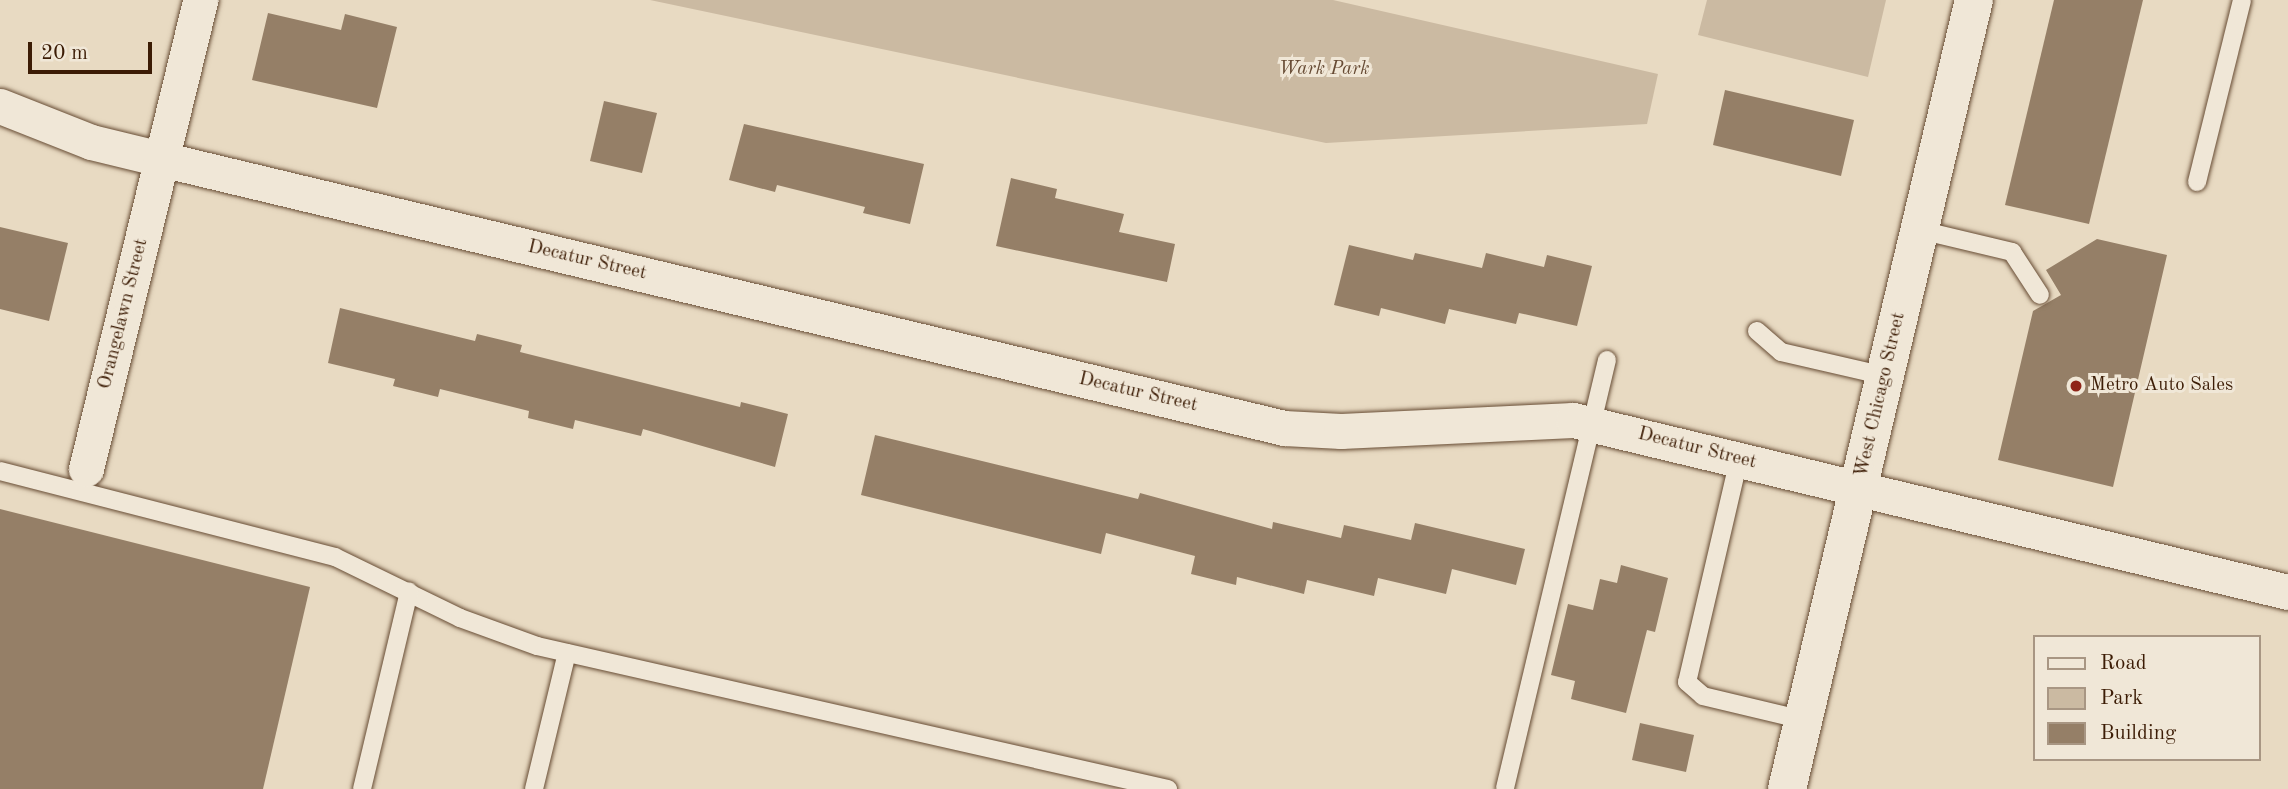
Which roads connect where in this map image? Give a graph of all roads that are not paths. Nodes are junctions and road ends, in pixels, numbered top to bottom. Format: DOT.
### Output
graph roads {
  1 [pos="200,0"];
  2 [pos="1974,0"];
  3 [pos="2242,0"];
  4 [pos="0,106"];
  5 [pos="161,159"];
  6 [pos="2197,182"];
  7 [pos="1920,230"];
  8 [pos="2040,295"];
  9 [pos="1756,331"];
  10 [pos="1607,360"];
  11 [pos="1885,376"];
  12 [pos="1592,423"];
  13 [pos="1739,459"];
  14 [pos="86,469"];
  15 [pos="0,471"];
  16 [pos="1858,488"];
  17 [pos="409,592"];
  18 [pos="2288,592"];
  19 [pos="567,653"];
  20 [pos="1804,720"];
  21 [pos="1505,788"];
  22 [pos="362,789"];
  23 [pos="534,789"];
  24 [pos="1168,789"];
  25 [pos="1787,789"];
  1 -- 5 [label="street, Orangelawn Street"];
  2 -- 7 [label="street, West Chicago Street"];
  3 -- 6 [label="lane"];
  4 -- 5 [label="street, Decatur Street"];
  5 -- 12 [label="street, Decatur Street"];
  5 -- 14 [label="street, Orangelawn Street"];
  7 -- 8 [label="lane"];
  7 -- 11 [label="street, West Chicago Street"];
  9 -- 11 [label="lane"];
  10 -- 12 [label="lane"];
  11 -- 16 [label="street, West Chicago Street"];
  12 -- 13 [label="street, Decatur Street"];
  12 -- 21 [label="lane"];
  13 -- 16 [label="street, Decatur Street"];
  13 -- 20 [label="lane"];
  15 -- 17 [label="lane"];
  16 -- 18 [label="street, Decatur Street"];
  16 -- 20 [label="street, West Chicago Street"];
  17 -- 19 [label="lane"];
  17 -- 22 [label="lane"];
  19 -- 23 [label="lane"];
  19 -- 24 [label="lane"];
  20 -- 25 [label="street, West Chicago Street"];
}
